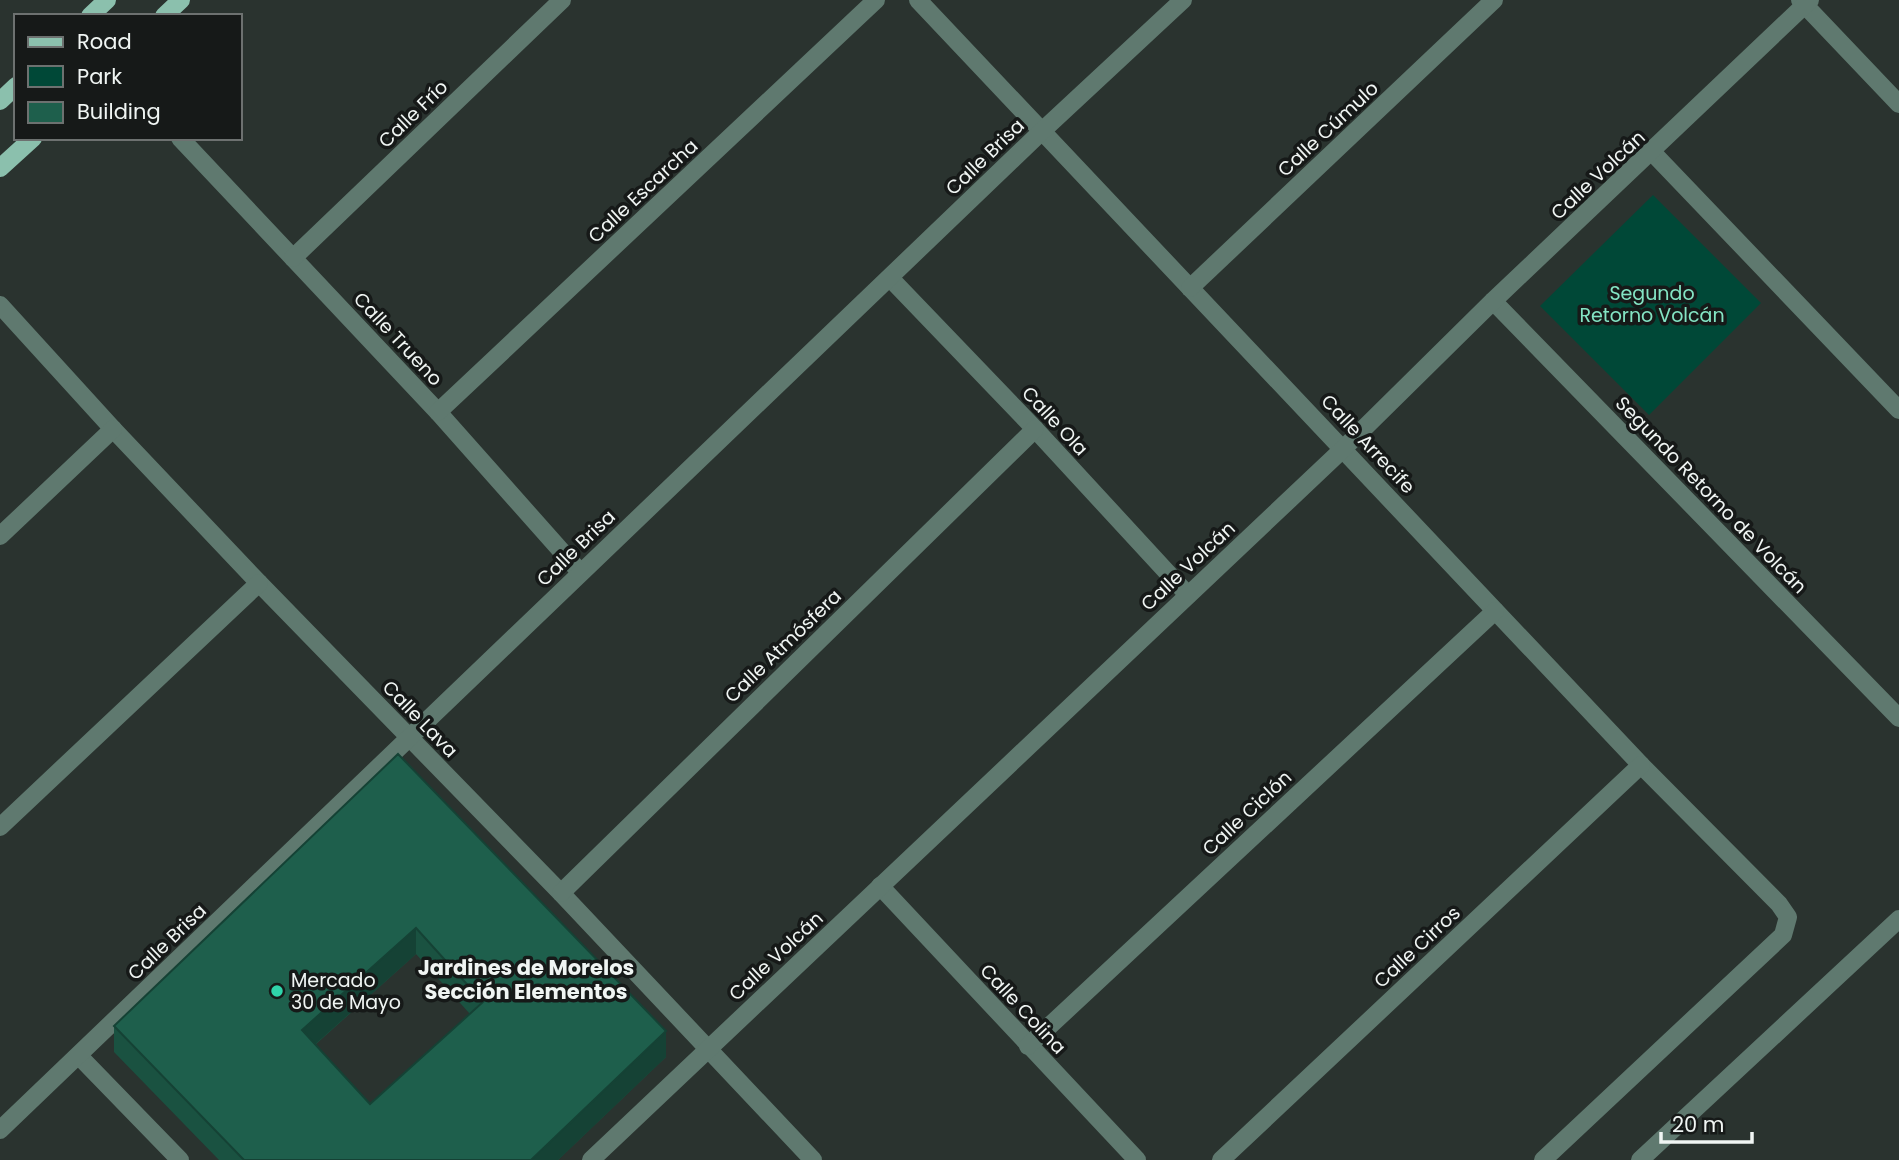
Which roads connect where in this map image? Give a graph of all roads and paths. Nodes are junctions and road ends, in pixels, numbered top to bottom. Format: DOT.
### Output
graph roads {
  1 [pos="107,0"];
  2 [pos="181,0"];
  3 [pos="562,0"];
  4 [pos="876,0"];
  5 [pos="918,0"];
  6 [pos="1183,0"];
  7 [pos="1494,0"];
  8 [pos="1805,2"];
  9 [pos="92,14"];
  10 [pos="166,14"];
  11 [pos="14,88"];
  12 [pos="0,101"];
  13 [pos="1899,104"];
  14 [pos="1041,132"];
  15 [pos="31,140"];
  16 [pos="182,140"];
  17 [pos="1652,152"];
  18 [pos="0,169"];
  19 [pos="293,258"];
  20 [pos="890,278"];
  21 [pos="1190,288"];
  22 [pos="1493,301"];
  23 [pos="0,305"];
  24 [pos="1899,410"];
  25 [pos="438,412"];
  26 [pos="113,429"];
  27 [pos="1035,429"];
  28 [pos="1344,448"];
  29 [pos="0,537"];
  30 [pos="580,572"];
  31 [pos="259,583"];
  32 [pos="1188,595"];
  33 [pos="1495,611"];
  34 [pos="1899,718"];
  35 [pos="410,739"];
  36 [pos="1641,765"];
  37 [pos="0,827"];
  38 [pos="880,886"];
  39 [pos="561,892"];
  40 [pos="1899,919"];
  41 [pos="1028,1046"];
  42 [pos="707,1049"];
  43 [pos="79,1056"];
  44 [pos="0,1130"];
  45 [pos="180,1160"];
  46 [pos="591,1160"];
  47 [pos="813,1160"];
  48 [pos="1137,1160"];
  49 [pos="1221,1160"];
  50 [pos="1543,1160"];
  51 [pos="1640,1160"];
  1 -- 9 [label="main road"];
  2 -- 10 [label="main road"];
  3 -- 19 [label="street, Calle Frío"];
  4 -- 25 [label="street, Calle Escarcha"];
  5 -- 14 [label="street, Calle Arrecife"];
  6 -- 14 [label="street, Calle Brisa"];
  7 -- 21 [label="street, Calle Cúmulo"];
  8 -- 13 [label="street"];
  8 -- 17 [label="street, Calle Volcán"];
  11 -- 12 [label="main road"];
  14 -- 20 [label="street, Calle Brisa"];
  14 -- 21 [label="street, Calle Arrecife"];
  15 -- 18 [label="main road"];
  16 -- 19 [label="street, Calle Trueno"];
  17 -- 22 [label="street, Calle Volcán"];
  17 -- 24 [label="street"];
  19 -- 25 [label="street, Calle Trueno"];
  20 -- 27 [label="street, Calle Ola"];
  20 -- 30 [label="street, Calle Brisa"];
  21 -- 28 [label="street, Calle Arrecife"];
  22 -- 28 [label="street, Calle Volcán"];
  22 -- 34 [label="street, Segundo Retorno de Volcán"];
  23 -- 26 [label="street, Calle Lava"];
  25 -- 30 [label="street, Calle Trueno"];
  26 -- 29 [label="street"];
  26 -- 31 [label="street, Calle Lava"];
  27 -- 32 [label="street, Calle Ola"];
  27 -- 39 [label="street, Calle Atmósfera"];
  28 -- 32 [label="street, Calle Volcán"];
  28 -- 33 [label="street, Calle Arrecife"];
  30 -- 35 [label="street, Calle Brisa"];
  31 -- 35 [label="street, Calle Lava"];
  31 -- 37 [label="street"];
  32 -- 38 [label="street, Calle Volcán"];
  33 -- 36 [label="street, Calle Arrecife"];
  33 -- 41 [label="street, Calle Ciclón"];
  35 -- 39 [label="street, Calle Lava"];
  35 -- 43 [label="street, Calle Brisa"];
  36 -- 49 [label="street, Calle Cirros"];
  36 -- 50 [label="street, Calle Arrecife"];
  38 -- 41 [label="street, Calle Colina"];
  38 -- 42 [label="street, Calle Volcán"];
  39 -- 42 [label="street, Calle Lava"];
  40 -- 51 [label="street"];
  41 -- 48 [label="street, Calle Colina"];
  42 -- 46 [label="street, Calle Volcán"];
  42 -- 47 [label="street, Calle Lava"];
  43 -- 44 [label="street, Calle Brisa"];
  43 -- 45 [label="street"];
}
